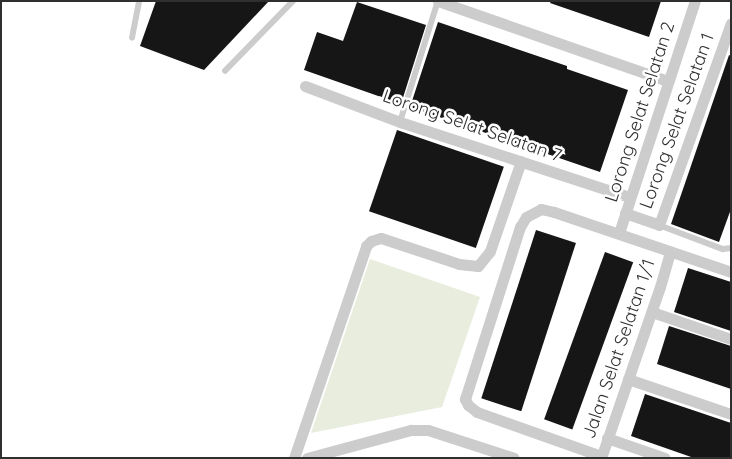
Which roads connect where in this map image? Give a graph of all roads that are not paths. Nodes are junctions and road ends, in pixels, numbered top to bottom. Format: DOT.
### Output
graph roads {
  1 [pos="139,1"];
  2 [pos="293,1"];
  3 [pos="438,1"];
  4 [pos="695,1"];
  5 [pos="731,23"];
  6 [pos="132,38"];
  7 [pos="727,48"];
  8 [pos="225,71"];
  9 [pos="668,81"];
  10 [pos="305,86"];
  11 [pos="400,122"];
  12 [pos="521,162"];
  13 [pos="630,197"];
  14 [pos="625,213"];
  15 [pos="659,225"];
  16 [pos="619,233"];
  17 [pos="731,248"];
  18 [pos="670,251"];
  19 [pos="731,272"];
  20 [pos="652,312"];
  21 [pos="731,339"];
  22 [pos="628,379"];
  23 [pos="731,414"];
  24 [pos="607,438"];
  25 [pos="501,456"];
  26 [pos="601,457"];
  27 [pos="294,458"];
  28 [pos="307,458"];
  29 [pos="514,458"];
  30 [pos="665,458"];
  1 -- 6 [label="lane"];
  2 -- 8 [label="lane"];
  3 -- 9 [label="street"];
  3 -- 11 [label="lane"];
  4 -- 9 [label="street, Lorong Selat Selatan 2"];
  5 -- 7 [label="street, Lorong Selat Selatan 1"];
  7 -- 15 [label="street, Lorong Selat Selatan 1"];
  9 -- 13 [label="street, Lorong Selat Selatan 2"];
  10 -- 11 [label="street, Lorong Selat Selatan 7"];
  11 -- 12 [label="street, Lorong Selat Selatan 7"];
  12 -- 13 [label="street, Lorong Selat Selatan 7"];
  12 -- 27 [label="street"];
  13 -- 14 [label="street, Lorong Selat Selatan 2"];
  14 -- 15 [label="street, Lorong Selat Selatan 1"];
  14 -- 16 [label="street, Lorong Selat Selatan 2"];
  15 -- 17 [label="lane"];
  16 -- 18 [label="street"];
  16 -- 26 [label="street"];
  18 -- 19 [label="street"];
  18 -- 20 [label="street, Jalan Selat Selatan 1/1"];
  20 -- 21 [label="street"];
  20 -- 22 [label="street, Jalan Selat Selatan 1/1"];
  22 -- 23 [label="street"];
  22 -- 24 [label="street, Jalan Selat Selatan 1/1"];
  24 -- 26 [label="street, Jalan Selat Selatan 1/1"];
  24 -- 30 [label="street"];
  25 -- 28 [label="street"];
  25 -- 29 [label="street"];
}
